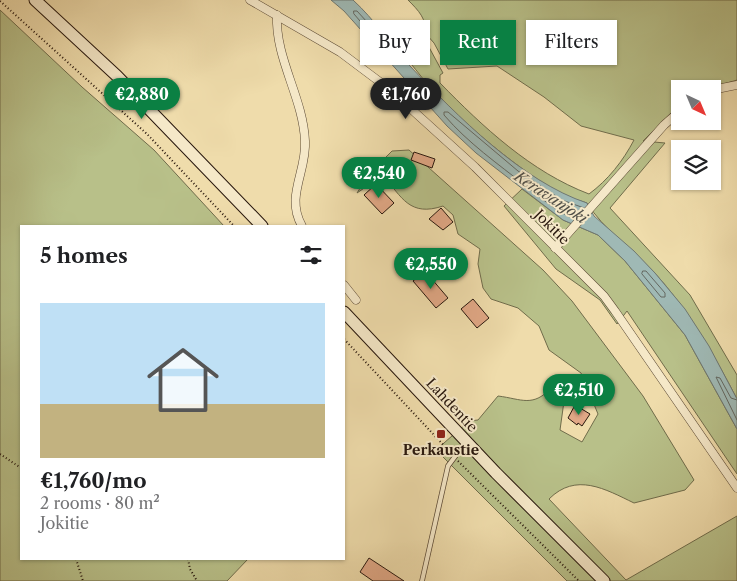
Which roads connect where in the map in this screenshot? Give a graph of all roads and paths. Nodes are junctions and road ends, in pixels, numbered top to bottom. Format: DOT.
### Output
graph roads {
  1 [pos="35,0"];
  2 [pos="250,0"];
  3 [pos="0,1"];
  4 [pos="277,15"];
  5 [pos="737,85"];
  6 [pos="721,88"];
  7 [pos="671,119"];
  8 [pos="233,225"];
  9 [pos="261,225"];
  10 [pos="302,225"];
  11 [pos="554,248"];
  12 [pos="345,286"];
  13 [pos="356,300"];
  14 [pos="345,313"];
  15 [pos="466,441"];
  16 [pos="0,454"];
  17 [pos="20,467"];
  18 [pos="737,488"];
  19 [pos="76,560"];
  20 [pos="188,560"];
  21 [pos="83,581"];
  22 [pos="197,581"];
  23 [pos="422,581"];
  24 [pos="604,581"];
  1 -- 9 [label="main road"];
  2 -- 4 [label="street, Jokitie"];
  3 -- 8 [label="path"];
  4 -- 10 [label="street"];
  4 -- 11 [label="street, Jokitie"];
  5 -- 6 [label="street"];
  7 -- 11 [label="street"];
  11 -- 18 [label="street, Jokitie"];
  12 -- 13 [label="street"];
  14 -- 15 [label="main road, Lahdentie"];
  15 -- 23 [label="lane"];
  15 -- 24 [label="main road, Lahdentie"];
  16 -- 17 [label="path"];
  19 -- 21 [label="path"];
  20 -- 22 [label="path"];
}
